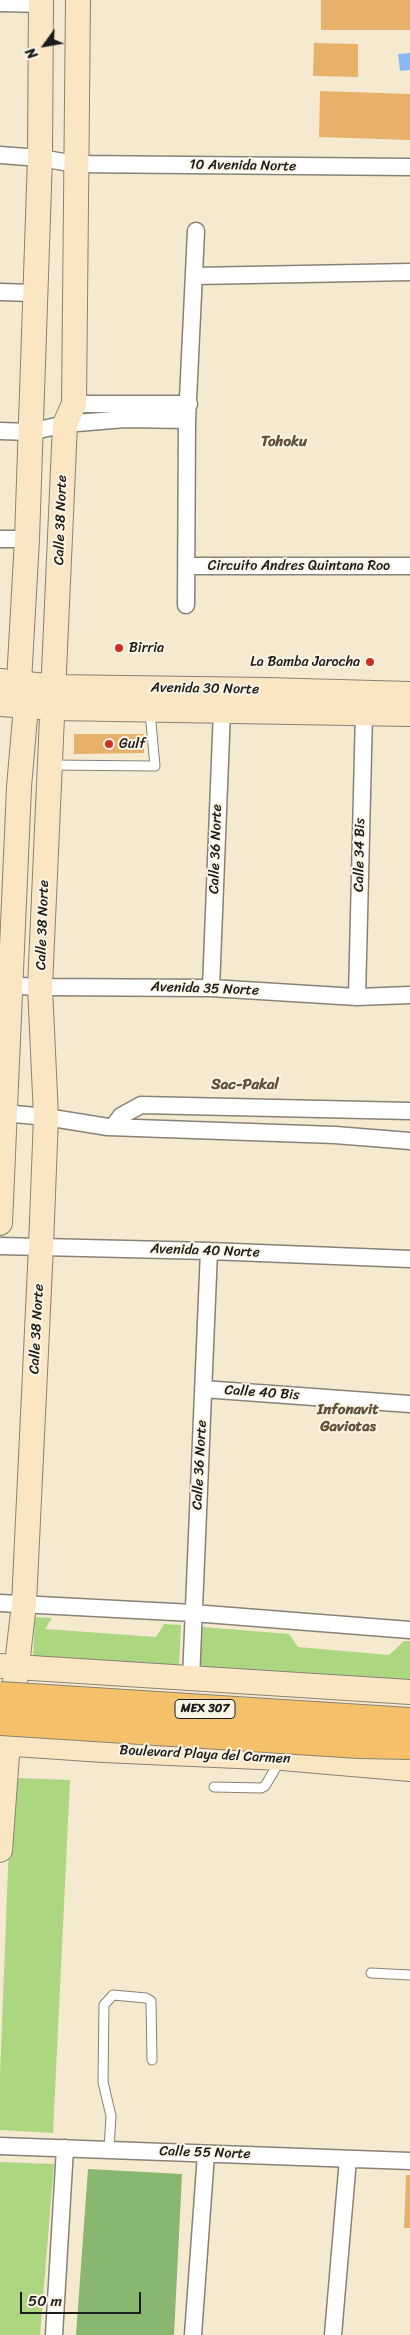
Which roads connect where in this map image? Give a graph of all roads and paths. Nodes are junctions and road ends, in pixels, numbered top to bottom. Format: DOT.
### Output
graph roads {
  1 [pos="78,0"];
  2 [pos="0,2"];
  3 [pos="41,2"];
  4 [pos="0,155"];
  5 [pos="40,158"];
  6 [pos="76,164"];
  7 [pos="410,167"];
  8 [pos="196,230"];
  9 [pos="410,272"];
  10 [pos="194,276"];
  11 [pos="0,292"];
  12 [pos="34,293"];
  13 [pos="188,412"];
  14 [pos="69,414"];
  15 [pos="0,430"];
  16 [pos="30,432"];
  17 [pos="0,539"];
  18 [pos="27,539"];
  19 [pos="187,566"];
  20 [pos="410,566"];
  21 [pos="186,605"];
  22 [pos="10,682"];
  23 [pos="410,694"];
  24 [pos="54,698"];
  25 [pos="0,704"];
  26 [pos="26,706"];
  27 [pos="150,709"];
  28 [pos="222,710"];
  29 [pos="364,713"];
  30 [pos="410,714"];
  31 [pos="49,765"];
  32 [pos="5,986"];
  33 [pos="40,987"];
  34 [pos="211,988"];
  35 [pos="410,995"];
  36 [pos="358,997"];
  37 [pos="410,1111"];
  38 [pos="4,1113"];
  39 [pos="46,1117"];
  40 [pos="113,1128"];
  41 [pos="410,1141"];
  42 [pos="0,1223"];
  43 [pos="0,1246"];
  44 [pos="41,1246"];
  45 [pos="209,1251"];
  46 [pos="410,1260"];
  47 [pos="203,1389"];
  48 [pos="410,1404"];
  49 [pos="0,1603"];
  50 [pos="24,1604"];
  51 [pos="193,1613"];
  52 [pos="410,1630"];
  53 [pos="9,1667"];
  54 [pos="144,1675"];
  55 [pos="191,1679"];
  56 [pos="410,1692"];
  57 [pos="0,1696"];
  58 [pos="410,1722"];
  59 [pos="3,1736"];
  60 [pos="410,1745"];
  61 [pos="142,1752"];
  62 [pos="282,1758"];
  63 [pos="410,1769"];
  64 [pos="214,1787"];
  65 [pos="0,1850"];
  66 [pos="371,1973"];
  67 [pos="410,1975"];
  68 [pos="152,2060"];
  69 [pos="0,2146"];
  70 [pos="65,2148"];
  71 [pos="109,2149"];
  72 [pos="206,2154"];
  73 [pos="348,2159"];
  74 [pos="410,2161"];
  75 [pos="54,2335"];
  76 [pos="193,2335"];
  77 [pos="333,2335"];
  1 -- 6 [label="main road, Calle 38 Norte"];
  2 -- 3 [label="street"];
  3 -- 5 [label="main road"];
  4 -- 5 [label="street, 10 Avenida Norte"];
  5 -- 6 [label="street, 10 Avenida Norte"];
  5 -- 12 [label="main road"];
  6 -- 7 [label="street, 10 Avenida Norte"];
  6 -- 14 [label="main road, Calle 38 Norte"];
  8 -- 10 [label="street"];
  9 -- 10 [label="street"];
  10 -- 13 [label="street"];
  11 -- 12 [label="street"];
  12 -- 16 [label="main road"];
  13 -- 14 [label="street"];
  13 -- 19 [label="street"];
  14 -- 16 [label="street"];
  14 -- 24 [label="main road, Calle 38 Norte"];
  15 -- 16 [label="street"];
  16 -- 18 [label="main road"];
  17 -- 18 [label="street"];
  18 -- 22 [label="main road"];
  19 -- 20 [label="street, Circuito Andres Quintana Roo"];
  19 -- 21 [label="street"];
  22 -- 24 [label="main road, Avenida 30 Norte"];
  22 -- 26 [label="main road"];
  23 -- 24 [label="main road, Avenida 30 Norte"];
  24 -- 26 [label="main road, Avenida 30 Norte"];
  24 -- 27 [label="main road, Avenida 30 Norte"];
  24 -- 31 [label="main road, Calle 38 Norte"];
  25 -- 26 [label="main road, Avenida 30 Norte"];
  26 -- 32 [label="main road"];
  27 -- 28 [label="main road, Avenida 30 Norte"];
  27 -- 31 [label="lane"];
  28 -- 29 [label="main road, Avenida 30 Norte"];
  28 -- 34 [label="street, Calle 36 Norte"];
  29 -- 30 [label="main road, Avenida 30 Norte"];
  29 -- 36 [label="street, Calle 34 Bis"];
  31 -- 33 [label="main road, Calle 38 Norte"];
  32 -- 33 [label="street, Avenida 35 Norte"];
  32 -- 38 [label="main road"];
  33 -- 34 [label="street, Avenida 35 Norte"];
  33 -- 39 [label="main road, Calle 38 Norte"];
  34 -- 36 [label="street, Avenida 35 Norte"];
  35 -- 36 [label="street, Avenida 35 Norte"];
  37 -- 40 [label="street"];
  38 -- 39 [label="street"];
  38 -- 42 [label="main road"];
  39 -- 40 [label="street"];
  39 -- 44 [label="main road, Calle 38 Norte"];
  40 -- 41 [label="street"];
  43 -- 44 [label="street, Avenida 40 Norte"];
  44 -- 45 [label="street, Avenida 40 Norte"];
  44 -- 50 [label="main road, Calle 38 Norte"];
  45 -- 46 [label="street, Avenida 40 Norte"];
  45 -- 47 [label="street, Calle 36 Norte"];
  47 -- 48 [label="street, Calle 40 Bis"];
  47 -- 51 [label="street, Calle 36 Norte"];
  49 -- 50 [label="street"];
  50 -- 51 [label="street"];
  50 -- 53 [label="main road, Calle 38 Norte"];
  51 -- 52 [label="street"];
  51 -- 55 [label="street, Calle 36 Norte"];
  53 -- 54 [label="main road"];
  53 -- 59 [label="main road, Calle 38 Norte"];
  54 -- 55 [label="main road"];
  54 -- 61 [label="main road"];
  55 -- 56 [label="main road"];
  57 -- 58 [label="highway, MEX 307, bridge"];
  59 -- 60 [label="highway, MEX 307, bridge"];
  59 -- 61 [label="main road, Boulevard Playa del Carmen"];
  59 -- 65 [label="main road, Calle 38 Norte"];
  61 -- 62 [label="main road, Boulevard Playa del Carmen"];
  62 -- 63 [label="main road, Boulevard Playa del Carmen"];
  62 -- 64 [label="lane"];
  66 -- 67 [label="lane"];
  68 -- 71 [label="lane"];
  69 -- 70 [label="street, Calle 55 Norte"];
  70 -- 71 [label="street, Calle 55 Norte"];
  70 -- 75 [label="street"];
  71 -- 72 [label="street, Calle 55 Norte"];
  72 -- 73 [label="street, Calle 55 Norte"];
  72 -- 76 [label="street"];
  73 -- 74 [label="street, Calle 55 Norte"];
  73 -- 77 [label="street"];
}
